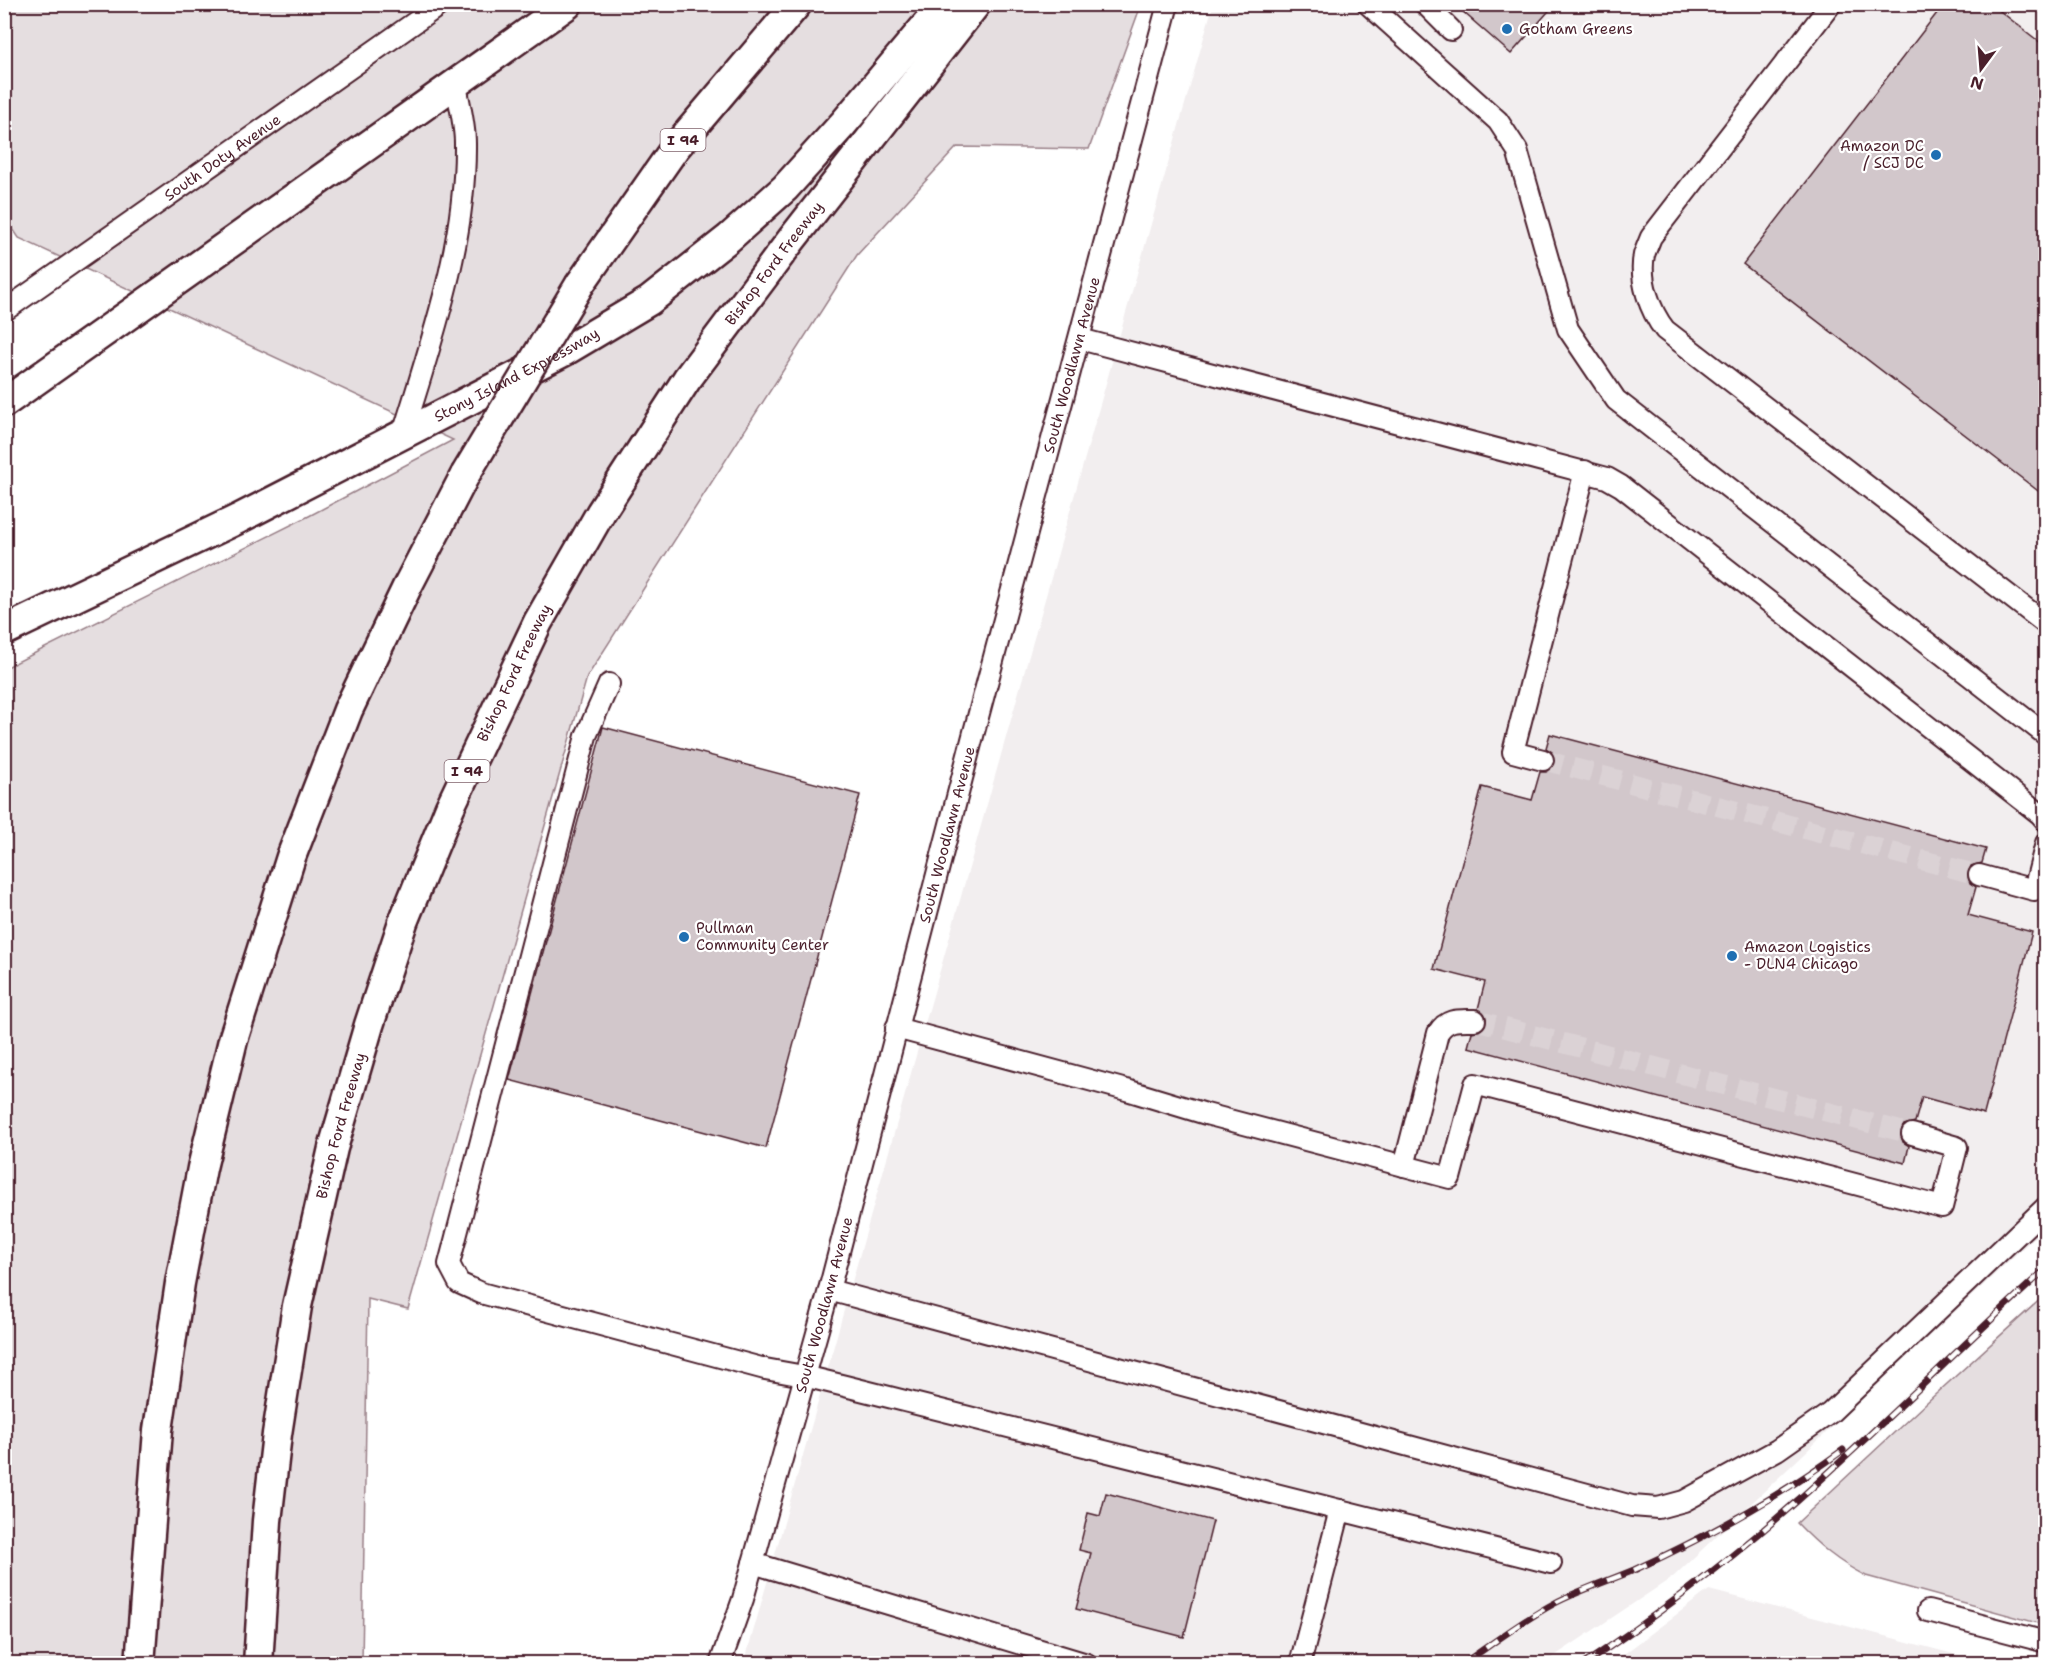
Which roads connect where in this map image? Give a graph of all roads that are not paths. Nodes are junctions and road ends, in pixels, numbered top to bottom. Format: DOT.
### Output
graph roads {
  1 [pos="441,4"];
  2 [pos="568,4"];
  3 [pos="797,4"];
  4 [pos="944,4"];
  5 [pos="976,4"];
  6 [pos="1168,4"];
  7 [pos="1368,4"];
  8 [pos="1425,4"];
  9 [pos="1831,4"];
  10 [pos="1451,30"];
  11 [pos="456,84"];
  12 [pos="4,311"];
  13 [pos="1080,339"];
  14 [pos="4,403"];
  15 [pos="403,434"];
  16 [pos="1585,471"];
  17 [pos="2046,624"];
  18 [pos="4,631"];
  19 [pos="609,684"];
  20 [pos="2046,735"];
  21 [pos="1543,760"];
  22 [pos="2046,821"];
  23 [pos="2046,843"];
  24 [pos="1979,875"];
  25 [pos="1475,1020"];
  26 [pos="896,1028"];
  27 [pos="1912,1134"];
  28 [pos="1404,1166"];
  29 [pos="2046,1207"];
  30 [pos="829,1290"];
  31 [pos="804,1376"];
  32 [pos="1340,1510"];
  33 [pos="753,1563"];
  34 [pos="1551,1563"];
  35 [pos="1928,1611"];
  36 [pos="2046,1642"];
  37 [pos="140,1664"];
  38 [pos="258,1664"];
  39 [pos="720,1664"];
  40 [pos="1087,1664"];
  41 [pos="1300,1664"];
  1 -- 12 [label="street, South Doty Avenue"];
  2 -- 11 [label="highway"];
  3 -- 37 [label="highway, I 94, bridge"];
  4 -- 15 [label="highway, Stony Island Expressway"];
  5 -- 38 [label="highway, Bishop Ford Freeway / I 94"];
  6 -- 13 [label="street, South Woodlawn Avenue"];
  7 -- 20 [label="street"];
  8 -- 10 [label="street"];
  9 -- 17 [label="street"];
  11 -- 14 [label="highway"];
  11 -- 15 [label="street"];
  13 -- 16 [label="street"];
  13 -- 26 [label="street, South Woodlawn Avenue"];
  15 -- 18 [label="highway, Stony Island Expressway"];
  16 -- 21 [label="street"];
  16 -- 22 [label="street"];
  19 -- 31 [label="street"];
  23 -- 24 [label="street"];
  25 -- 28 [label="street"];
  26 -- 28 [label="street"];
  26 -- 30 [label="street, South Woodlawn Avenue"];
  27 -- 28 [label="street"];
  29 -- 30 [label="street"];
  30 -- 31 [label="street, South Woodlawn Avenue"];
  31 -- 32 [label="street"];
  31 -- 33 [label="street, South Woodlawn Avenue"];
  32 -- 34 [label="street"];
  32 -- 41 [label="street"];
  33 -- 39 [label="street, South Woodlawn Avenue"];
  33 -- 40 [label="street"];
  35 -- 36 [label="street"];
}
